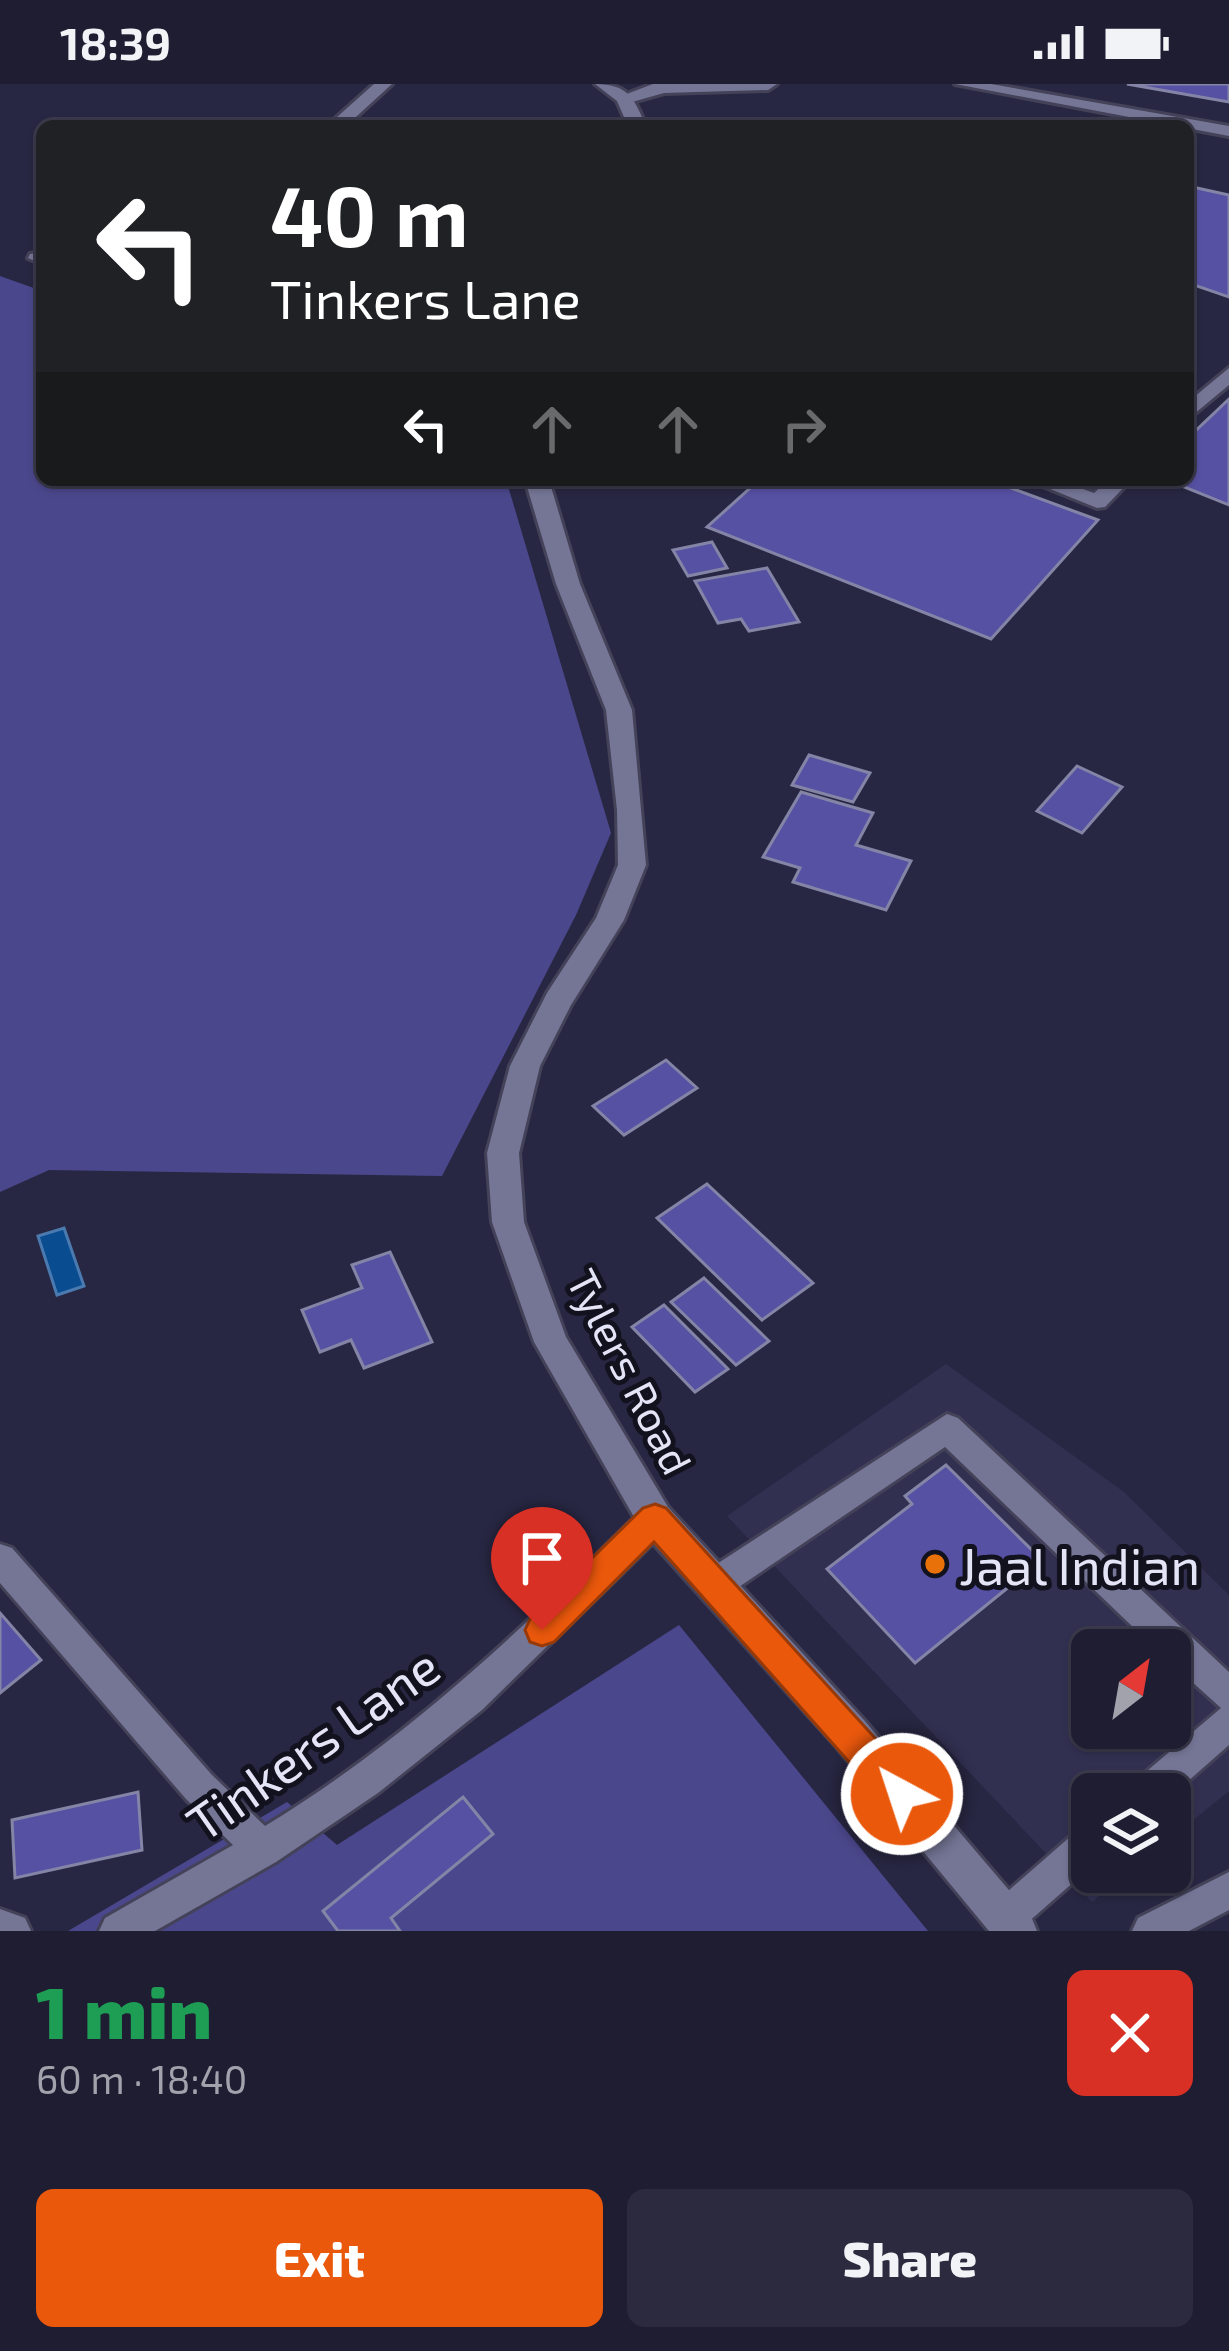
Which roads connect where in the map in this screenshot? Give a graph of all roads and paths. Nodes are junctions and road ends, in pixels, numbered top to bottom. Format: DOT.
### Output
graph roads {
  1 [pos="384,84"];
  2 [pos="604,84"];
  3 [pos="768,84"];
  4 [pos="963,84"];
  5 [pos="625,98"];
  6 [pos="1066,104"];
  7 [pos="343,120"];
  8 [pos="634,120"];
  9 [pos="1062,120"];
  10 [pos="1163,120"];
  11 [pos="1194,125"];
  12 [pos="1229,131"];
  13 [pos="1229,374"];
  14 [pos="1194,407"];
  15 [pos="539,486"];
  16 [pos="1055,486"];
  17 [pos="1114,486"];
  18 [pos="655,1519"];
  19 [pos="0,1558"];
  20 [pos="715,1584"];
  21 [pos="1229,1695"];
  22 [pos="1229,1722"];
  23 [pos="1171,1773"];
  24 [pos="263,1850"];
  25 [pos="1071,1863"];
  26 [pos="1229,1890"];
  27 [pos="1011,1924"];
  28 [pos="0,1928"];
  29 [pos="12,1931"];
  30 [pos="118,1931"];
  31 [pos="1151,1931"];
  1 -- 7 [label="lane"];
  2 -- 5 [label="street"];
  3 -- 5 [label="street"];
  4 -- 6 [label="lane"];
  5 -- 8 [label="street"];
  6 -- 9 [label="lane"];
  6 -- 10 [label="lane"];
  11 -- 12 [label="lane"];
  13 -- 14 [label="lane"];
  15 -- 18 [label="street, Tylers Road"];
  16 -- 17 [label="lane"];
  18 -- 20 [label="street, Tylers Road"];
  18 -- 24 [label="lane, Tinkers Lane"];
  19 -- 24 [label="lane"];
  20 -- 21 [label="lane"];
  20 -- 27 [label="street, Tylers Road"];
  22 -- 23 [label="lane"];
  24 -- 30 [label="lane, Tinkers Lane"];
  25 -- 27 [label="lane"];
  26 -- 31 [label="lane"];
  28 -- 29 [label="lane"];
}
